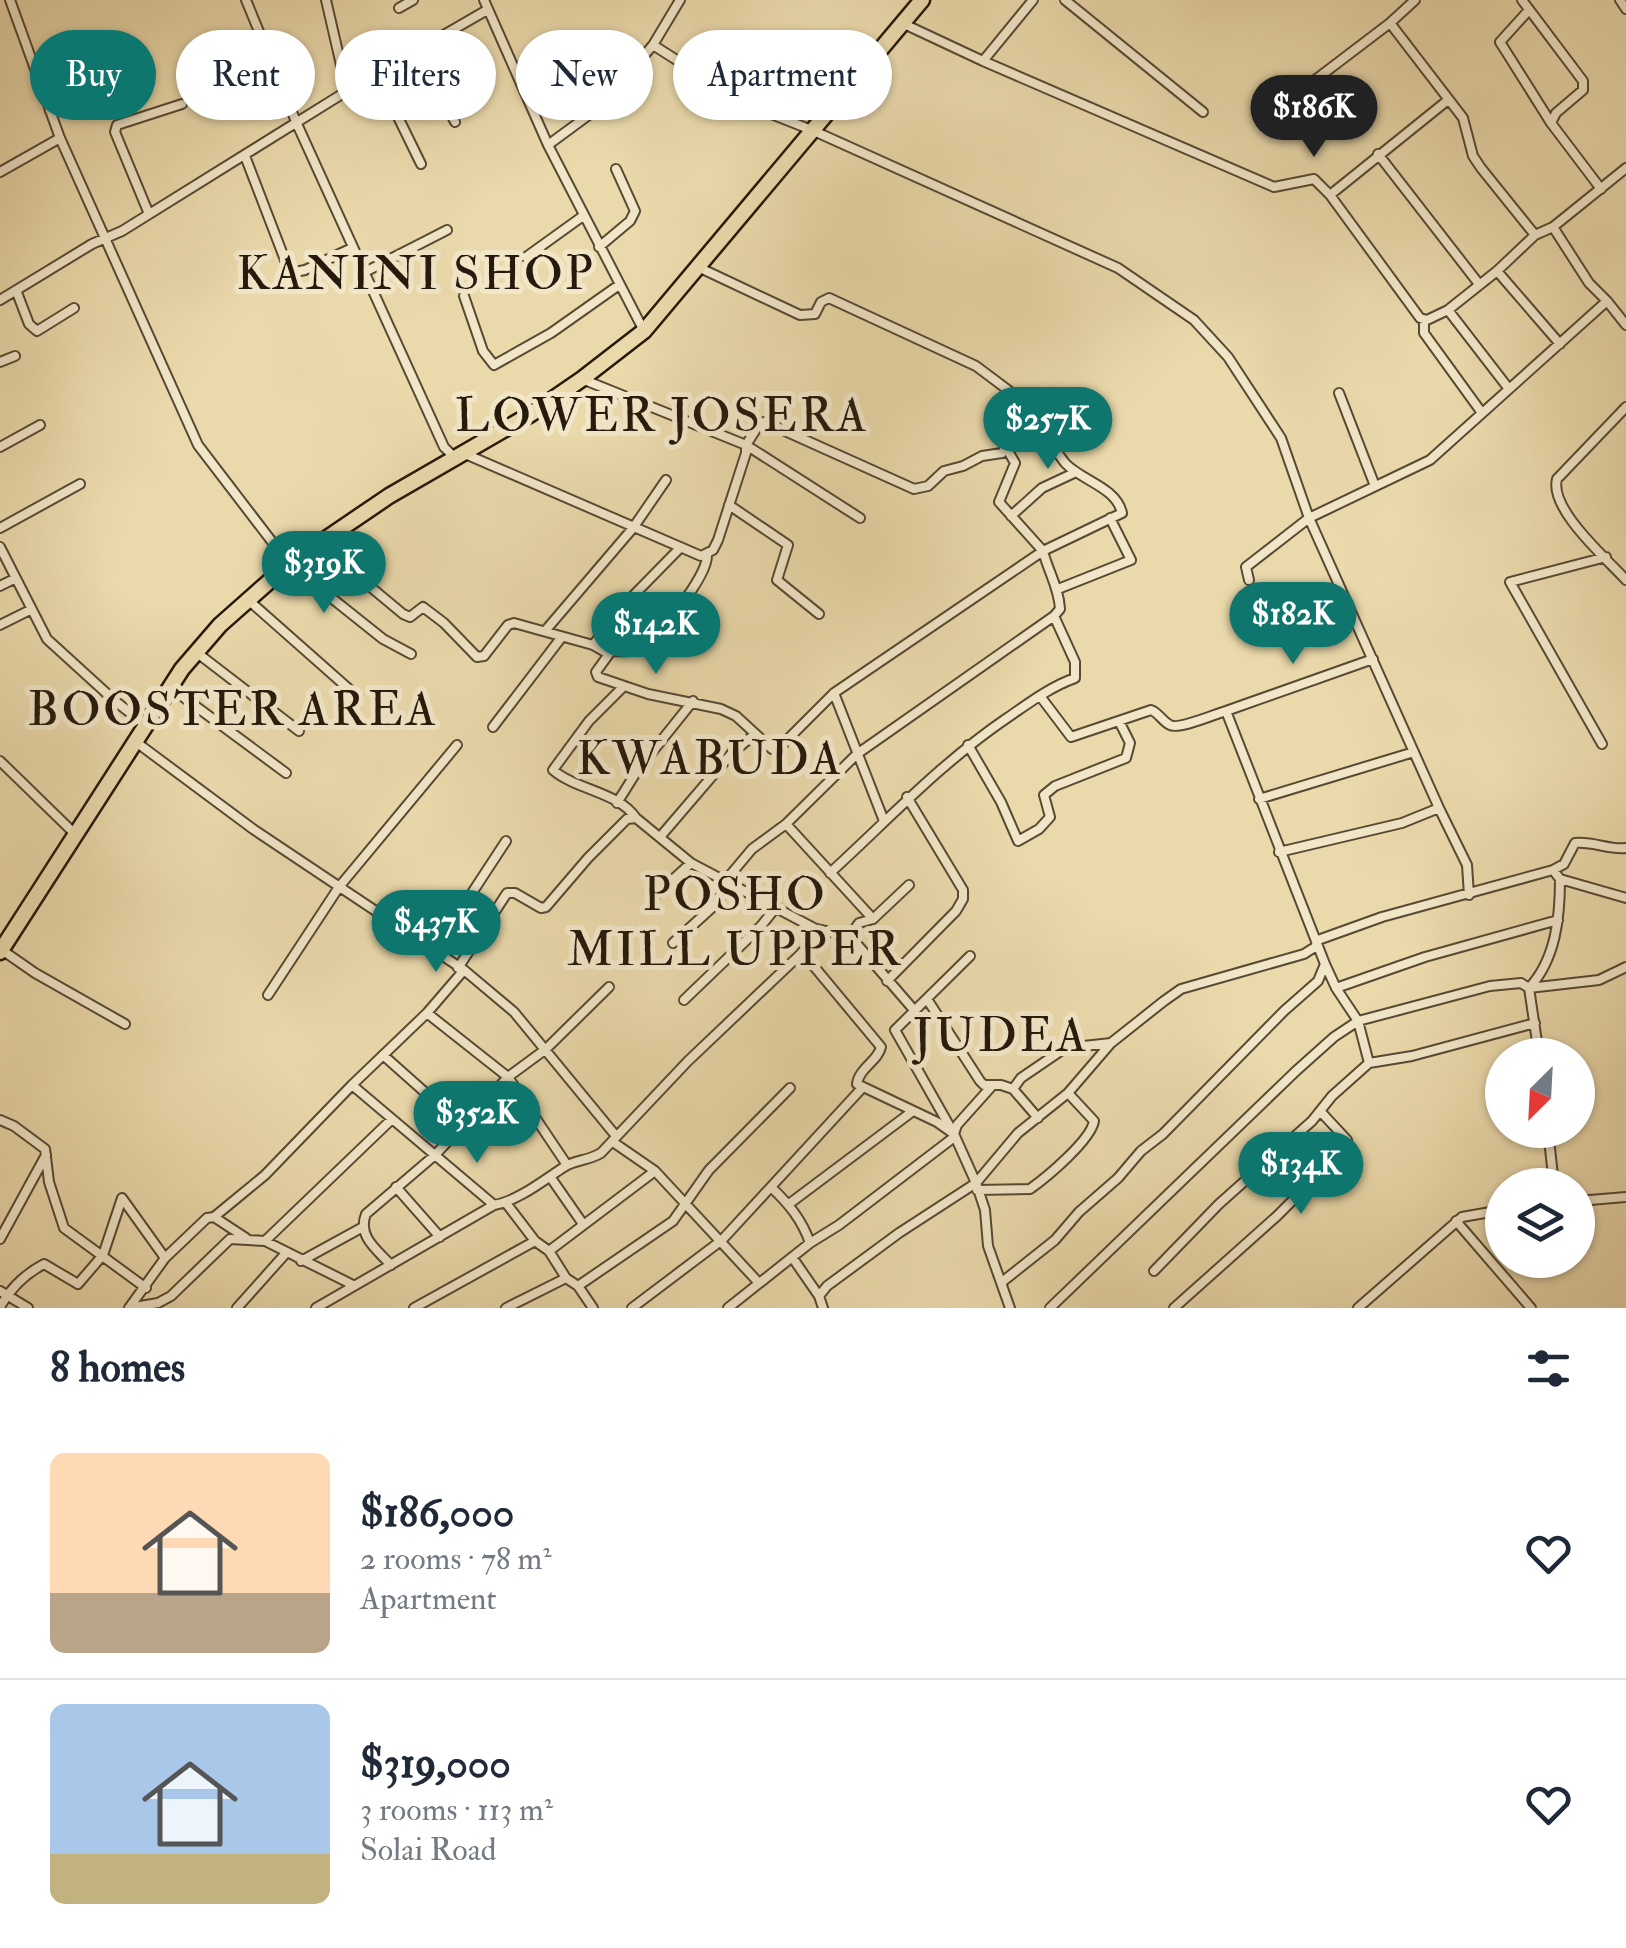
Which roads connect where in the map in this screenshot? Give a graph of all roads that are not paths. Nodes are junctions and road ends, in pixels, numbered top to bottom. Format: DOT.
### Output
graph roads {
  1 [pos="25,0"];
  2 [pos="246,0"];
  3 [pos="326,0"];
  4 [pos="412,0"];
  5 [pos="680,0"];
  6 [pos="922,0"];
  7 [pos="1032,0"];
  8 [pos="1065,0"];
  9 [pos="1396,0"];
  10 [pos="1415,0"];
  11 [pos="1522,0"];
  12 [pos="1620,0"];
  13 [pos="11,2"];
  14 [pos="486,5"];
  15 [pos="399,8"];
  16 [pos="1626,8"];
  17 [pos="1403,9"];
  18 [pos="1529,10"];
  19 [pos="1390,23"];
  20 [pos="904,24"];
  21 [pos="448,30"];
  22 [pos="335,41"];
  23 [pos="653,45"];
  24 [pos="30,55"];
  25 [pos="983,62"];
  26 [pos="335,98"];
  27 [pos="1448,100"];
  28 [pos="176,106"];
  29 [pos="1203,112"];
  30 [pos="1269,115"];
  31 [pos="54,120"];
  32 [pos="400,120"];
  33 [pos="581,120"];
  34 [pos="1551,123"];
  35 [pos="297,124"];
  36 [pos="814,131"];
  37 [pos="60,138"];
  38 [pos="548,145"];
  39 [pos="1378,154"];
  40 [pos="245,156"];
  41 [pos="422,164"];
  42 [pos="1626,168"];
  43 [pos="616,169"];
  44 [pos="0,172"];
  45 [pos="1601,188"];
  46 [pos="1330,196"];
  47 [pos="149,214"];
  48 [pos="583,216"];
  49 [pos="1553,228"];
  50 [pos="447,230"];
  51 [pos="1535,235"];
  52 [pos="104,240"];
  53 [pos="352,248"];
  54 [pos="599,248"];
  55 [pos="526,256"];
  56 [pos="698,267"];
  57 [pos="1497,271"];
  58 [pos="363,273"];
  59 [pos="619,284"];
  60 [pos="1479,284"];
  61 [pos="16,290"];
  62 [pos="464,296"];
  63 [pos="0,300"];
  64 [pos="1608,301"];
  65 [pos="74,308"];
  66 [pos="1448,310"];
  67 [pos="1424,320"];
  68 [pos="1626,325"];
  69 [pos="644,330"];
  70 [pos="1560,344"];
  71 [pos="16,356"];
  72 [pos="0,362"];
  73 [pos="582,380"];
  74 [pos="1509,389"];
  75 [pos="1339,393"];
  76 [pos="1626,407"];
  77 [pos="1028,412"];
  78 [pos="1482,413"];
  79 [pos="40,425"];
  80 [pos="746,445"];
  81 [pos="0,447"];
  82 [pos="1007,449"];
  83 [pos="458,454"];
  84 [pos="1074,473"];
  85 [pos="666,480"];
  86 [pos="80,484"];
  87 [pos="1376,486"];
  88 [pos="729,505"];
  89 [pos="1011,516"];
  90 [pos="860,518"];
  91 [pos="1110,518"];
  92 [pos="1310,518"];
  93 [pos="0,528"];
  94 [pos="634,528"];
  95 [pos="318,544"];
  96 [pos="0,548"];
  97 [pos="680,548"];
  98 [pos="1043,551"];
  99 [pos="707,554"];
  100 [pos="1606,558"];
  101 [pos="289,564"];
  102 [pos="14,579"];
  103 [pos="1249,580"];
  104 [pos="1626,580"];
  105 [pos="0,586"];
  106 [pos="1058,589"];
  107 [pos="246,598"];
  108 [pos="30,610"];
  109 [pos="819,614"];
  110 [pos="1054,616"];
  111 [pos="0,625"];
  112 [pos="545,631"];
  113 [pos="560,638"];
  114 [pos="593,645"];
  115 [pos="608,651"];
  116 [pos="196,652"];
  117 [pos="411,654"];
  118 [pos="1373,659"];
  119 [pos="624,686"];
  120 [pos="171,688"];
  121 [pos="834,694"];
  122 [pos="1040,696"];
  123 [pos="358,697"];
  124 [pos="693,702"];
  125 [pos="1226,711"];
  126 [pos="1119,721"];
  127 [pos="147,726"];
  128 [pos="493,727"];
  129 [pos="299,731"];
  130 [pos="755,734"];
  131 [pos="136,742"];
  132 [pos="1602,744"];
  133 [pos="457,745"];
  134 [pos="968,745"];
  135 [pos="1414,752"];
  136 [pos="857,754"];
  137 [pos="0,761"];
  138 [pos="286,773"];
  139 [pos="907,797"];
  140 [pos="1259,799"];
  141 [pos="617,802"];
  142 [pos="1438,808"];
  143 [pos="636,818"];
  144 [pos="884,820"];
  145 [pos="786,824"];
  146 [pos="76,835"];
  147 [pos="660,836"];
  148 [pos="506,841"];
  149 [pos="1626,848"];
  150 [pos="1280,852"];
  151 [pos="690,863"];
  152 [pos="1553,870"];
  153 [pos="830,873"];
  154 [pos="1560,878"];
  155 [pos="726,880"];
  156 [pos="909,884"];
  157 [pos="338,887"];
  158 [pos="657,894"];
  159 [pos="1469,895"];
  160 [pos="1626,898"];
  161 [pos="776,906"];
  162 [pos="873,919"];
  163 [pos="1558,920"];
  164 [pos="816,929"];
  165 [pos="850,936"];
  166 [pos="673,943"];
  167 [pos="1316,944"];
  168 [pos="1,951"];
  169 [pos="434,951"];
  170 [pos="802,952"];
  171 [pos="970,956"];
  172 [pos="1325,964"];
  173 [pos="1626,967"];
  174 [pos="461,969"];
  175 [pos="887,981"];
  176 [pos="608,987"];
  177 [pos="1336,988"];
  178 [pos="1529,988"];
  179 [pos="268,994"];
  180 [pos="927,999"];
  181 [pos="684,1000"];
  182 [pos="914,1010"];
  183 [pos="427,1013"];
  184 [pos="1358,1021"];
  185 [pos="1535,1022"];
  186 [pos="124,1024"];
  187 [pos="1537,1038"];
  188 [pos="1111,1043"];
  189 [pos="546,1049"];
  190 [pos="383,1055"];
  191 [pos="1369,1063"];
  192 [pos="508,1077"];
  193 [pos="352,1086"];
  194 [pos="862,1087"];
  195 [pos="991,1087"];
  196 [pos="790,1088"];
  197 [pos="1012,1089"];
  198 [pos="1068,1093"];
  199 [pos="913,1111"];
  200 [pos="1322,1112"];
  201 [pos="1038,1118"];
  202 [pos="392,1119"];
  203 [pos="0,1120"];
  204 [pos="464,1127"];
  205 [pos="954,1136"];
  206 [pos="615,1139"];
  207 [pos="46,1155"];
  208 [pos="436,1155"];
  209 [pos="567,1164"];
  210 [pos="655,1171"];
  211 [pos="551,1178"];
  212 [pos="977,1186"];
  213 [pos="396,1187"];
  214 [pos="771,1187"];
  215 [pos="1626,1197"];
  216 [pos="1595,1199"];
  217 [pos="506,1203"];
  218 [pos="494,1204"];
  219 [pos="683,1204"];
  220 [pos="788,1204"];
  221 [pos="1485,1212"];
  222 [pos="214,1217"];
  223 [pos="1456,1221"];
  224 [pos="583,1224"];
  225 [pos="362,1227"];
  226 [pos="0,1238"];
  227 [pos="246,1238"];
  228 [pos="440,1238"];
  229 [pos="722,1240"];
  230 [pos="265,1241"];
  231 [pos="535,1241"];
  232 [pos="810,1243"];
  233 [pos="549,1251"];
  234 [pos="286,1252"];
  235 [pos="103,1255"];
  236 [pos="792,1256"];
  237 [pos="165,1258"];
  238 [pos="302,1261"];
  239 [pos="391,1265"];
  240 [pos="1154,1271"];
  241 [pos="566,1278"];
  242 [pos="1002,1282"];
  243 [pos="759,1283"];
  244 [pos="352,1285"];
  245 [pos="578,1286"];
  246 [pos="146,1288"];
  247 [pos="3,1293"];
  248 [pos="819,1296"];
  249 [pos="0,1307"];
  250 [pos="28,1308"];
  251 [pos="129,1308"];
  252 [pos="237,1308"];
  253 [pos="316,1308"];
  254 [pos="414,1308"];
  255 [pos="506,1308"];
  256 [pos="593,1308"];
  257 [pos="632,1308"];
  258 [pos="728,1308"];
  259 [pos="823,1308"];
  260 [pos="1010,1308"];
  261 [pos="1050,1308"];
  262 [pos="1174,1308"];
  263 [pos="1358,1308"];
  264 [pos="1530,1308"];
  1 -- 13 [label="street"];
  2 -- 35 [label="street"];
  3 -- 22 [label="street"];
  4 -- 15 [label="street"];
  5 -- 23 [label="street"];
  6 -- 20 [label="highway"];
  7 -- 25 [label="street"];
  8 -- 29 [label="street"];
  9 -- 17 [label="street"];
  10 -- 17 [label="street"];
  11 -- 18 [label="street"];
  12 -- 16 [label="street"];
  13 -- 24 [label="street"];
  14 -- 21 [label="street"];
  14 -- 38 [label="street"];
  17 -- 19 [label="street"];
  18 -- 34 [label="street"];
  18 -- 34 [label="street"];
  19 -- 27 [label="street"];
  19 -- 30 [label="street"];
  20 -- 25 [label="street"];
  20 -- 36 [label="highway"];
  23 -- 36 [label="street"];
  25 -- 46 [label="street"];
  26 -- 35 [label="street"];
  27 -- 39 [label="street"];
  27 -- 51 [label="street"];
  28 -- 47 [label="street"];
  31 -- 37 [label="street"];
  32 -- 41 [label="street"];
  33 -- 38 [label="street"];
  34 -- 45 [label="street"];
  35 -- 40 [label="street"];
  35 -- 53 [label="street"];
  36 -- 56 [label="highway"];
  36 -- 92 [label="street"];
  37 -- 44 [label="street"];
  37 -- 52 [label="street"];
  38 -- 48 [label="street"];
  39 -- 46 [label="street"];
  39 -- 60 [label="street"];
  40 -- 47 [label="street"];
  40 -- 53 [label="street"];
  42 -- 45 [label="street"];
  43 -- 54 [label="street"];
  45 -- 49 [label="street"];
  46 -- 67 [label="street"];
  47 -- 52 [label="street"];
  48 -- 54 [label="street"];
  48 -- 55 [label="street"];
  49 -- 51 [label="street"];
  49 -- 64 [label="street"];
  50 -- 58 [label="street"];
  51 -- 57 [label="street"];
  52 -- 61 [label="street"];
  52 -- 101 [label="street"];
  53 -- 58 [label="street"];
  54 -- 59 [label="street"];
  56 -- 69 [label="highway"];
  56 -- 77 [label="street"];
  57 -- 60 [label="street"];
  57 -- 70 [label="street"];
  58 -- 83 [label="street"];
  59 -- 62 [label="street"];
  59 -- 69 [label="street"];
  60 -- 66 [label="street"];
  61 -- 63 [label="street"];
  61 -- 65 [label="street"];
  64 -- 68 [label="street"];
  64 -- 70 [label="street"];
  66 -- 67 [label="street"];
  66 -- 74 [label="street"];
  67 -- 78 [label="street"];
  69 -- 73 [label="highway"];
  70 -- 74 [label="street"];
  71 -- 72 [label="street"];
  73 -- 80 [label="street"];
  73 -- 83 [label="highway"];
  74 -- 78 [label="street"];
  75 -- 87 [label="street"];
  76 -- 100 [label="street"];
  77 -- 82 [label="street"];
  77 -- 84 [label="street"];
  78 -- 87 [label="street"];
  79 -- 81 [label="street"];
  80 -- 82 [label="street"];
  80 -- 88 [label="street"];
  80 -- 90 [label="street"];
  82 -- 89 [label="street"];
  83 -- 94 [label="street"];
  83 -- 95 [label="highway"];
  84 -- 89 [label="street"];
  84 -- 91 [label="street"];
  85 -- 94 [label="street"];
  86 -- 93 [label="street"];
  87 -- 92 [label="street"];
  88 -- 99 [label="street"];
  88 -- 109 [label="street"];
  89 -- 98 [label="street"];
  91 -- 98 [label="street"];
  91 -- 106 [label="street"];
  92 -- 103 [label="street"];
  92 -- 118 [label="street"];
  94 -- 97 [label="street"];
  94 -- 112 [label="street"];
  95 -- 101 [label="highway"];
  95 -- 112 [label="street"];
  96 -- 102 [label="street"];
  97 -- 99 [label="street"];
  97 -- 114 [label="street"];
  98 -- 106 [label="street"];
  98 -- 121 [label="street"];
  99 -- 115 [label="street"];
  100 -- 104 [label="street"];
  100 -- 132 [label="street"];
  101 -- 107 [label="highway"];
  101 -- 117 [label="street"];
  102 -- 105 [label="street"];
  102 -- 108 [label="street"];
  106 -- 110 [label="street"];
  107 -- 116 [label="highway"];
  107 -- 123 [label="street"];
  108 -- 111 [label="street"];
  108 -- 127 [label="street"];
  110 -- 122 [label="street"];
  110 -- 136 [label="street"];
  112 -- 113 [label="street"];
  113 -- 114 [label="street"];
  113 -- 128 [label="street"];
  114 -- 115 [label="street"];
  115 -- 119 [label="street"];
  116 -- 120 [label="highway"];
  116 -- 129 [label="street"];
  118 -- 125 [label="street"];
  118 -- 135 [label="street"];
  119 -- 124 [label="street"];
  119 -- 141 [label="street"];
  120 -- 127 [label="highway"];
  120 -- 138 [label="street"];
  121 -- 130 [label="street"];
  121 -- 136 [label="street"];
  122 -- 126 [label="street"];
  122 -- 134 [label="street"];
  124 -- 130 [label="street"];
  124 -- 141 [label="street"];
  125 -- 126 [label="street"];
  125 -- 140 [label="street"];
  126 -- 134 [label="street"];
  127 -- 131 [label="highway"];
  130 -- 147 [label="street"];
  131 -- 146 [label="highway"];
  131 -- 157 [label="street"];
  133 -- 157 [label="street"];
  134 -- 139 [label="street"];
  135 -- 140 [label="street"];
  135 -- 142 [label="street"];
  136 -- 144 [label="street"];
  136 -- 145 [label="street"];
  137 -- 146 [label="street"];
  139 -- 144 [label="street"];
  139 -- 175 [label="street"];
  140 -- 150 [label="street"];
  141 -- 143 [label="street"];
  142 -- 150 [label="street"];
  142 -- 159 [label="street"];
  143 -- 147 [label="street"];
  143 -- 174 [label="street"];
  144 -- 153 [label="street"];
  145 -- 153 [label="street"];
  145 -- 155 [label="street"];
  146 -- 168 [label="highway"];
  147 -- 151 [label="street"];
  148 -- 169 [label="street"];
  149 -- 152 [label="street"];
  150 -- 167 [label="street"];
  151 -- 155 [label="street"];
  151 -- 158 [label="street"];
  152 -- 154 [label="street"];
  152 -- 159 [label="street"];
  153 -- 162 [label="street"];
  154 -- 160 [label="street"];
  154 -- 163 [label="street"];
  155 -- 161 [label="street"];
  155 -- 166 [label="street"];
  156 -- 162 [label="street"];
  157 -- 169 [label="street"];
  157 -- 179 [label="street"];
  159 -- 167 [label="street"];
  161 -- 164 [label="street"];
  161 -- 181 [label="street"];
  162 -- 165 [label="street"];
  163 -- 177 [label="street"];
  163 -- 178 [label="street"];
  164 -- 165 [label="street"];
  164 -- 170 [label="street"];
  165 -- 175 [label="street"];
  167 -- 172 [label="street"];
  167 -- 188 [label="street"];
  168 -- 186 [label="street"];
  169 -- 174 [label="street"];
  170 -- 194 [label="street"];
  170 -- 206 [label="street"];
  171 -- 180 [label="street"];
  172 -- 177 [label="street"];
  172 -- 242 [label="street"];
  173 -- 178 [label="street"];
  174 -- 183 [label="street"];
  174 -- 189 [label="street"];
  175 -- 182 [label="street"];
  176 -- 189 [label="street"];
  177 -- 184 [label="street"];
  178 -- 184 [label="street"];
  178 -- 185 [label="street"];
  180 -- 182 [label="street"];
  180 -- 195 [label="street"];
  182 -- 205 [label="street"];
  183 -- 190 [label="street"];
  183 -- 192 [label="street"];
  184 -- 191 [label="street"];
  184 -- 261 [label="street"];
  185 -- 187 [label="street"];
  185 -- 191 [label="street"];
  188 -- 197 [label="street"];
  188 -- 198 [label="street"];
  189 -- 192 [label="street"];
  189 -- 206 [label="street"];
  190 -- 193 [label="street"];
  190 -- 204 [label="street"];
  191 -- 200 [label="street"];
  192 -- 204 [label="street"];
  192 -- 209 [label="street"];
  193 -- 202 [label="street"];
  193 -- 222 [label="street"];
  194 -- 199 [label="street"];
  194 -- 214 [label="street"];
  195 -- 197 [label="street"];
  195 -- 205 [label="street"];
  196 -- 219 [label="street"];
  197 -- 201 [label="street"];
  198 -- 201 [label="street"];
  198 -- 212 [label="street"];
  199 -- 205 [label="street"];
  199 -- 220 [label="street"];
  200 -- 240 [label="street"];
  200 -- 262 [label="street"];
  201 -- 212 [label="street"];
  202 -- 208 [label="street"];
  202 -- 230 [label="street"];
  203 -- 207 [label="street"];
  204 -- 208 [label="street"];
  205 -- 212 [label="street"];
  205 -- 232 [label="street"];
  206 -- 209 [label="street"];
  206 -- 210 [label="street"];
  207 -- 226 [label="street"];
  207 -- 235 [label="street"];
  208 -- 213 [label="street"];
  208 -- 218 [label="street"];
  209 -- 211 [label="street"];
  210 -- 219 [label="street"];
  210 -- 224 [label="street"];
  211 -- 217 [label="street"];
  211 -- 224 [label="street"];
  212 -- 242 [label="street"];
  212 -- 248 [label="street"];
  213 -- 225 [label="street"];
  213 -- 228 [label="street"];
  214 -- 220 [label="street"];
  214 -- 229 [label="street"];
  215 -- 216 [label="street"];
  217 -- 218 [label="street"];
  217 -- 231 [label="street"];
  218 -- 228 [label="street"];
  219 -- 229 [label="street"];
  219 -- 245 [label="street"];
  220 -- 232 [label="street"];
  221 -- 223 [label="street"];
  222 -- 227 [label="street"];
  222 -- 237 [label="street"];
  223 -- 263 [label="street"];
  223 -- 264 [label="street"];
  224 -- 233 [label="street"];
  225 -- 238 [label="street"];
  225 -- 239 [label="street"];
  227 -- 230 [label="street"];
  227 -- 251 [label="street"];
  228 -- 239 [label="street"];
  229 -- 243 [label="street"];
  229 -- 257 [label="street"];
  230 -- 234 [label="street"];
  231 -- 233 [label="street"];
  231 -- 254 [label="street"];
  232 -- 236 [label="street"];
  233 -- 241 [label="street"];
  234 -- 238 [label="street"];
  234 -- 252 [label="street"];
  235 -- 237 [label="street"];
  235 -- 246 [label="street"];
  235 -- 247 [label="street"];
  236 -- 243 [label="street"];
  236 -- 248 [label="street"];
  237 -- 246 [label="street"];
  238 -- 244 [label="street"];
  239 -- 244 [label="street"];
  241 -- 245 [label="street"];
  241 -- 255 [label="street"];
  242 -- 260 [label="street"];
  243 -- 258 [label="street"];
  244 -- 253 [label="street"];
  245 -- 256 [label="street"];
  246 -- 251 [label="street"];
  247 -- 249 [label="street"];
  247 -- 250 [label="street"];
  248 -- 259 [label="street"];
}
